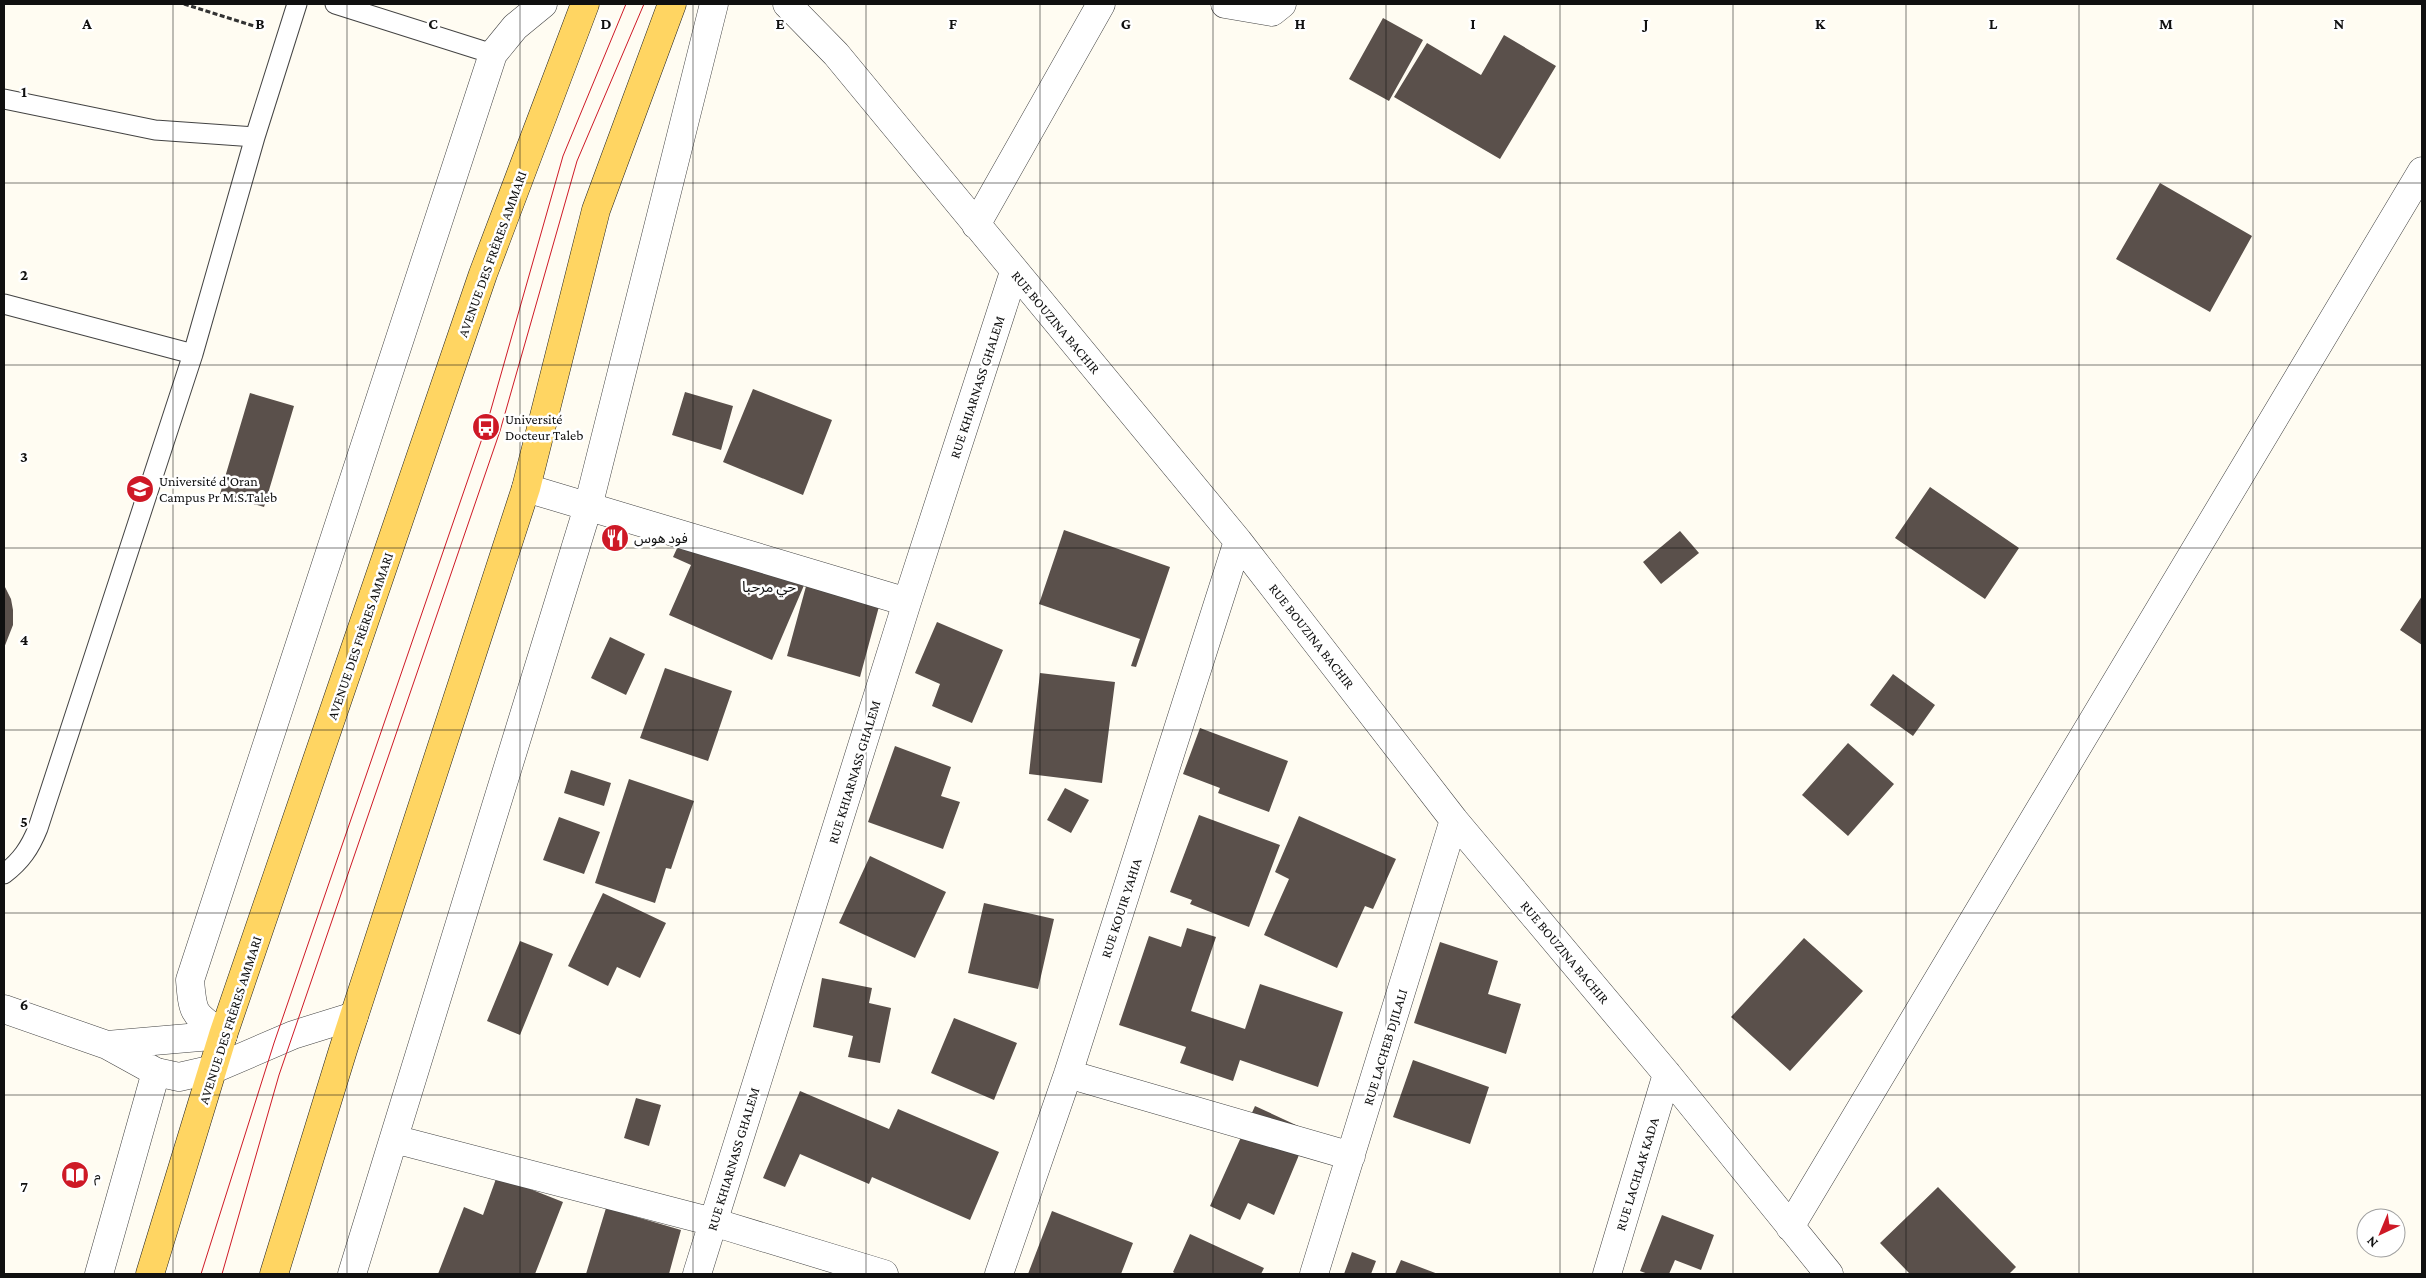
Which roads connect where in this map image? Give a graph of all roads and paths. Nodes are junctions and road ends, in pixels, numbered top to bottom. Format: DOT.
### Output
graph roads {
  1 [pos="184,4"];
  2 [pos="297,4"];
  3 [pos="335,4"];
  4 [pos="543,4"];
  5 [pos="585,4"];
  6 [pos="672,4"];
  7 [pos="714,4"];
  8 [pos="787,4"];
  9 [pos="1101,4"];
  10 [pos="1226,4"];
  11 [pos="1282,4"];
  12 [pos="287,36"];
  13 [pos="493,54"];
  14 [pos="4,99"];
  15 [pos="255,137"];
  16 [pos="2422,172"];
  17 [pos="976,225"];
  18 [pos="1014,272"];
  19 [pos="4,304"];
  20 [pos="193,354"];
  21 [pos="526,488"];
  22 [pos="588,507"];
  23 [pos="1238,541"];
  24 [pos="907,602"];
  25 [pos="1454,820"];
  26 [pos="4,874"];
  27 [pos="4,1009"];
  28 [pos="354,1016"];
  29 [pos="223,1035"];
  30 [pos="108,1045"];
  31 [pos="214,1069"];
  32 [pos="156,1072"];
  33 [pos="1068,1074"];
  34 [pos="1667,1074"];
  35 [pos="394,1139"];
  36 [pos="1351,1156"];
  37 [pos="713,1222"];
  38 [pos="1790,1227"];
  39 [pos="98,1274"];
  40 [pos="150,1274"];
  41 [pos="274,1274"];
  42 [pos="352,1274"];
  43 [pos="697,1274"];
  44 [pos="884,1274"];
  45 [pos="999,1274"];
  46 [pos="1314,1274"];
  47 [pos="1607,1274"];
  48 [pos="1828,1274"];
  1 -- 12 [label="path"];
  2 -- 12 [label="lane"];
  3 -- 13 [label="lane"];
  4 -- 13 [label="street"];
  5 -- 29 [label="main road, AVENUE DES FRÈRES AMMARI"];
  6 -- 21 [label="main road"];
  7 -- 22 [label="street"];
  8 -- 17 [label="street, RUE BOUZINA BACHIR"];
  9 -- 17 [label="street"];
  10 -- 11 [label="street"];
  12 -- 15 [label="lane"];
  13 -- 29 [label="street"];
  14 -- 15 [label="lane"];
  15 -- 20 [label="lane"];
  16 -- 38 [label="street"];
  17 -- 18 [label="street, RUE BOUZINA BACHIR"];
  18 -- 23 [label="street, RUE BOUZINA BACHIR"];
  18 -- 24 [label="street, RUE KHIARNASS GHALEM"];
  19 -- 20 [label="lane"];
  20 -- 26 [label="lane"];
  21 -- 22 [label="street"];
  21 -- 28 [label="main road"];
  22 -- 24 [label="street"];
  22 -- 35 [label="street"];
  23 -- 25 [label="street, RUE BOUZINA BACHIR"];
  23 -- 33 [label="street, RUE KOUIR YAHIA"];
  24 -- 37 [label="street, RUE KHIARNASS GHALEM"];
  25 -- 34 [label="street, RUE BOUZINA BACHIR"];
  25 -- 36 [label="street, RUE LACHEB DJILALI"];
  27 -- 30 [label="street"];
  28 -- 31 [label="street"];
  28 -- 41 [label="main road"];
  29 -- 30 [label="street"];
  29 -- 31 [label="main road, AVENUE DES FRÈRES AMMARI"];
  30 -- 32 [label="street"];
  31 -- 32 [label="street"];
  31 -- 40 [label="main road, AVENUE DES FRÈRES AMMARI"];
  32 -- 39 [label="street"];
  33 -- 36 [label="street"];
  33 -- 45 [label="street, RUE KOUIR YAHIA"];
  34 -- 38 [label="street, RUE BOUZINA BACHIR"];
  34 -- 47 [label="street, RUE LACHLAK KADA"];
  35 -- 37 [label="street"];
  35 -- 42 [label="street"];
  36 -- 46 [label="street, RUE LACHEB DJILALI"];
  37 -- 43 [label="street, RUE KHIARNASS GHALEM"];
  37 -- 44 [label="street"];
  38 -- 48 [label="street, RUE BOUZINA BACHIR"];
}
